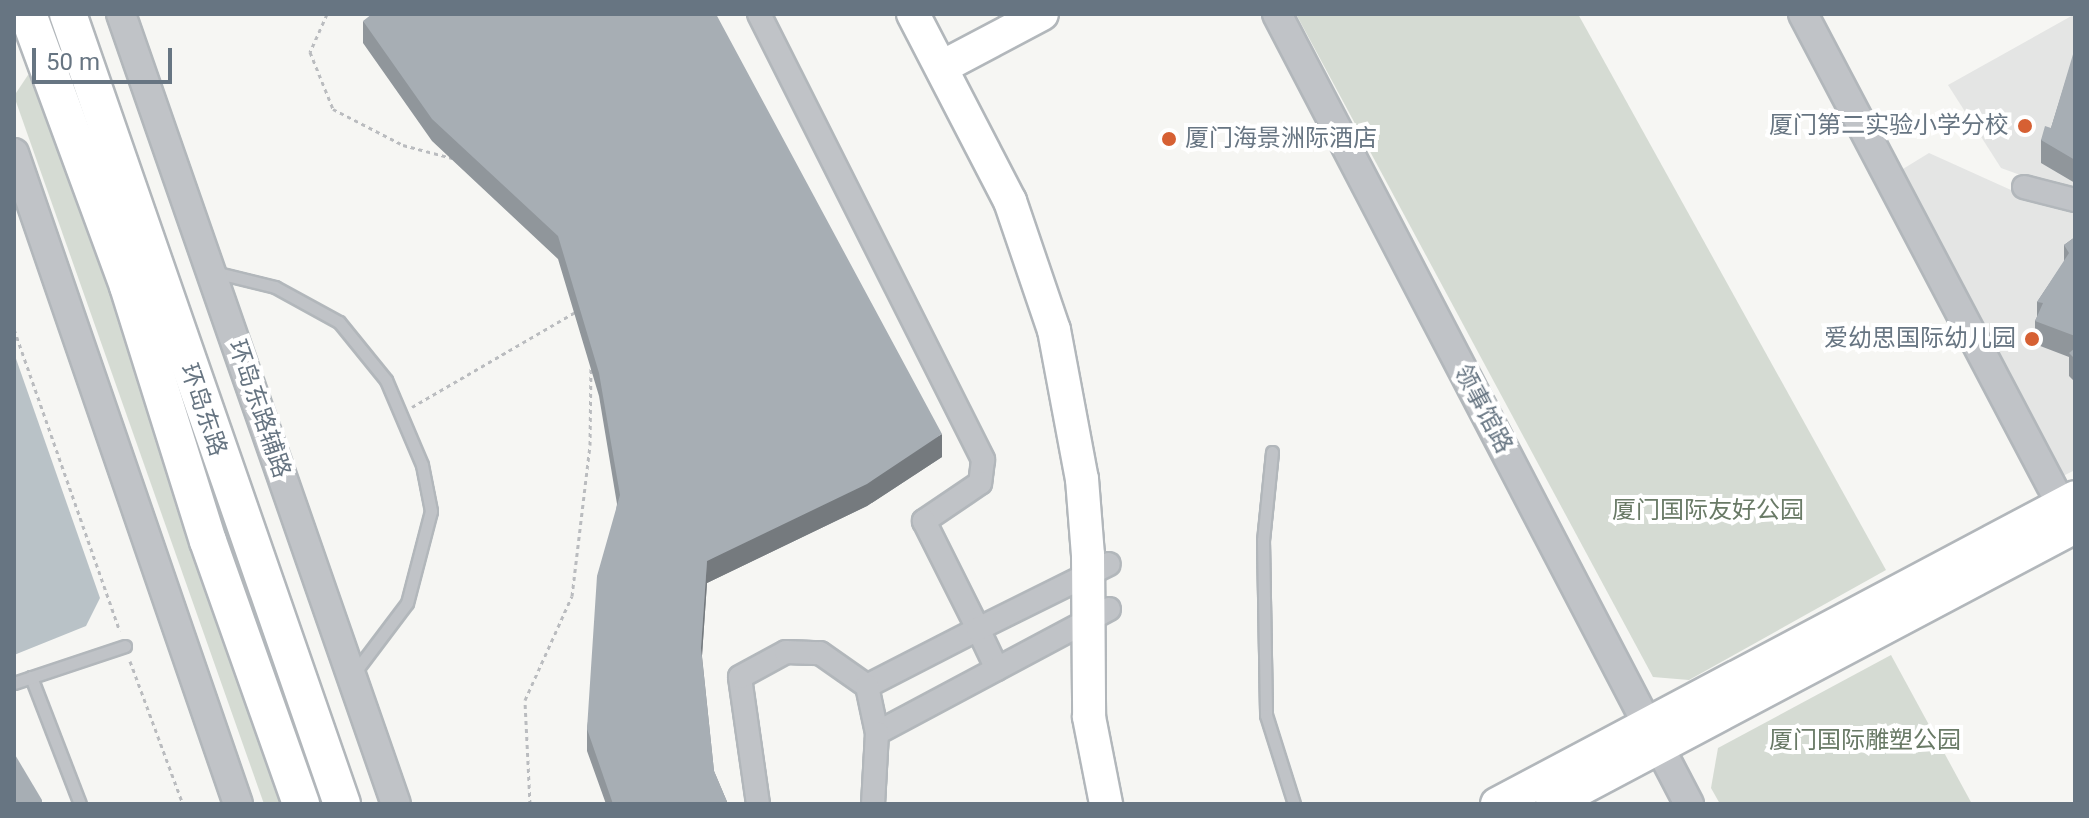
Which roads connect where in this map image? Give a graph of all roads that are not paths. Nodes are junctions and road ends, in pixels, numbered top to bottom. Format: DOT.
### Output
graph roads {
  1 [pos="28,14"];
  2 [pos="68,14"];
  3 [pos="121,14"];
  4 [pos="759,14"];
  5 [pos="913,14"];
  6 [pos="996,14"];
  7 [pos="1042,14"];
  8 [pos="1277,14"];
  9 [pos="1803,14"];
  10 [pos="944,45"];
  11 [pos="14,153"];
  12 [pos="2024,187"];
  13 [pos="2075,200"];
  14 [pos="212,272"];
  15 [pos="1272,452"];
  16 [pos="2072,517"];
  17 [pos="1099,569"];
  18 [pos="1099,615"];
  19 [pos="978,629"];
  20 [pos="125,646"];
  21 [pos="997,669"];
  22 [pos="352,676"];
  23 [pos="31,677"];
  24 [pos="14,683"];
  25 [pos="867,686"];
  26 [pos="877,733"];
  27 [pos="1654,736"];
  28 [pos="80,804"];
  29 [pos="238,804"];
  30 [pos="301,804"];
  31 [pos="342,804"];
  32 [pos="396,804"];
  33 [pos="758,804"];
  34 [pos="873,804"];
  35 [pos="1106,804"];
  36 [pos="1126,804"];
  37 [pos="1294,804"];
  38 [pos="1497,804"];
  39 [pos="1552,804"];
  40 [pos="1689,804"];
  1 -- 30 [label="main road, 环岛东路"];
  2 -- 31 [label="main road, 环岛东路"];
  3 -- 14 [label="street, 环岛东路辅路"];
  4 -- 19 [label="street"];
  5 -- 10 [label="main road"];
  6 -- 10 [label="main road"];
  7 -- 10 [label="main road"];
  8 -- 27 [label="street, 领事馆路"];
  9 -- 16 [label="street"];
  10 -- 17 [label="main road"];
  11 -- 29 [label="street"];
  12 -- 13 [label="street"];
  14 -- 22 [label="street, 环岛东路辅路"];
  14 -- 22 [label="lane"];
  15 -- 37 [label="lane"];
  16 -- 27 [label="main road"];
  17 -- 18 [label="main road"];
  17 -- 19 [label="street"];
  18 -- 21 [label="street"];
  18 -- 35 [label="main road"];
  18 -- 36 [label="main road"];
  19 -- 21 [label="street"];
  19 -- 25 [label="street"];
  20 -- 23 [label="lane"];
  21 -- 26 [label="street"];
  22 -- 32 [label="street, 环岛东路辅路"];
  23 -- 24 [label="lane"];
  23 -- 28 [label="lane"];
  25 -- 26 [label="street"];
  25 -- 33 [label="street"];
  26 -- 34 [label="street"];
  27 -- 38 [label="main road"];
  27 -- 39 [label="main road"];
  27 -- 40 [label="street, 领事馆路"];
}
